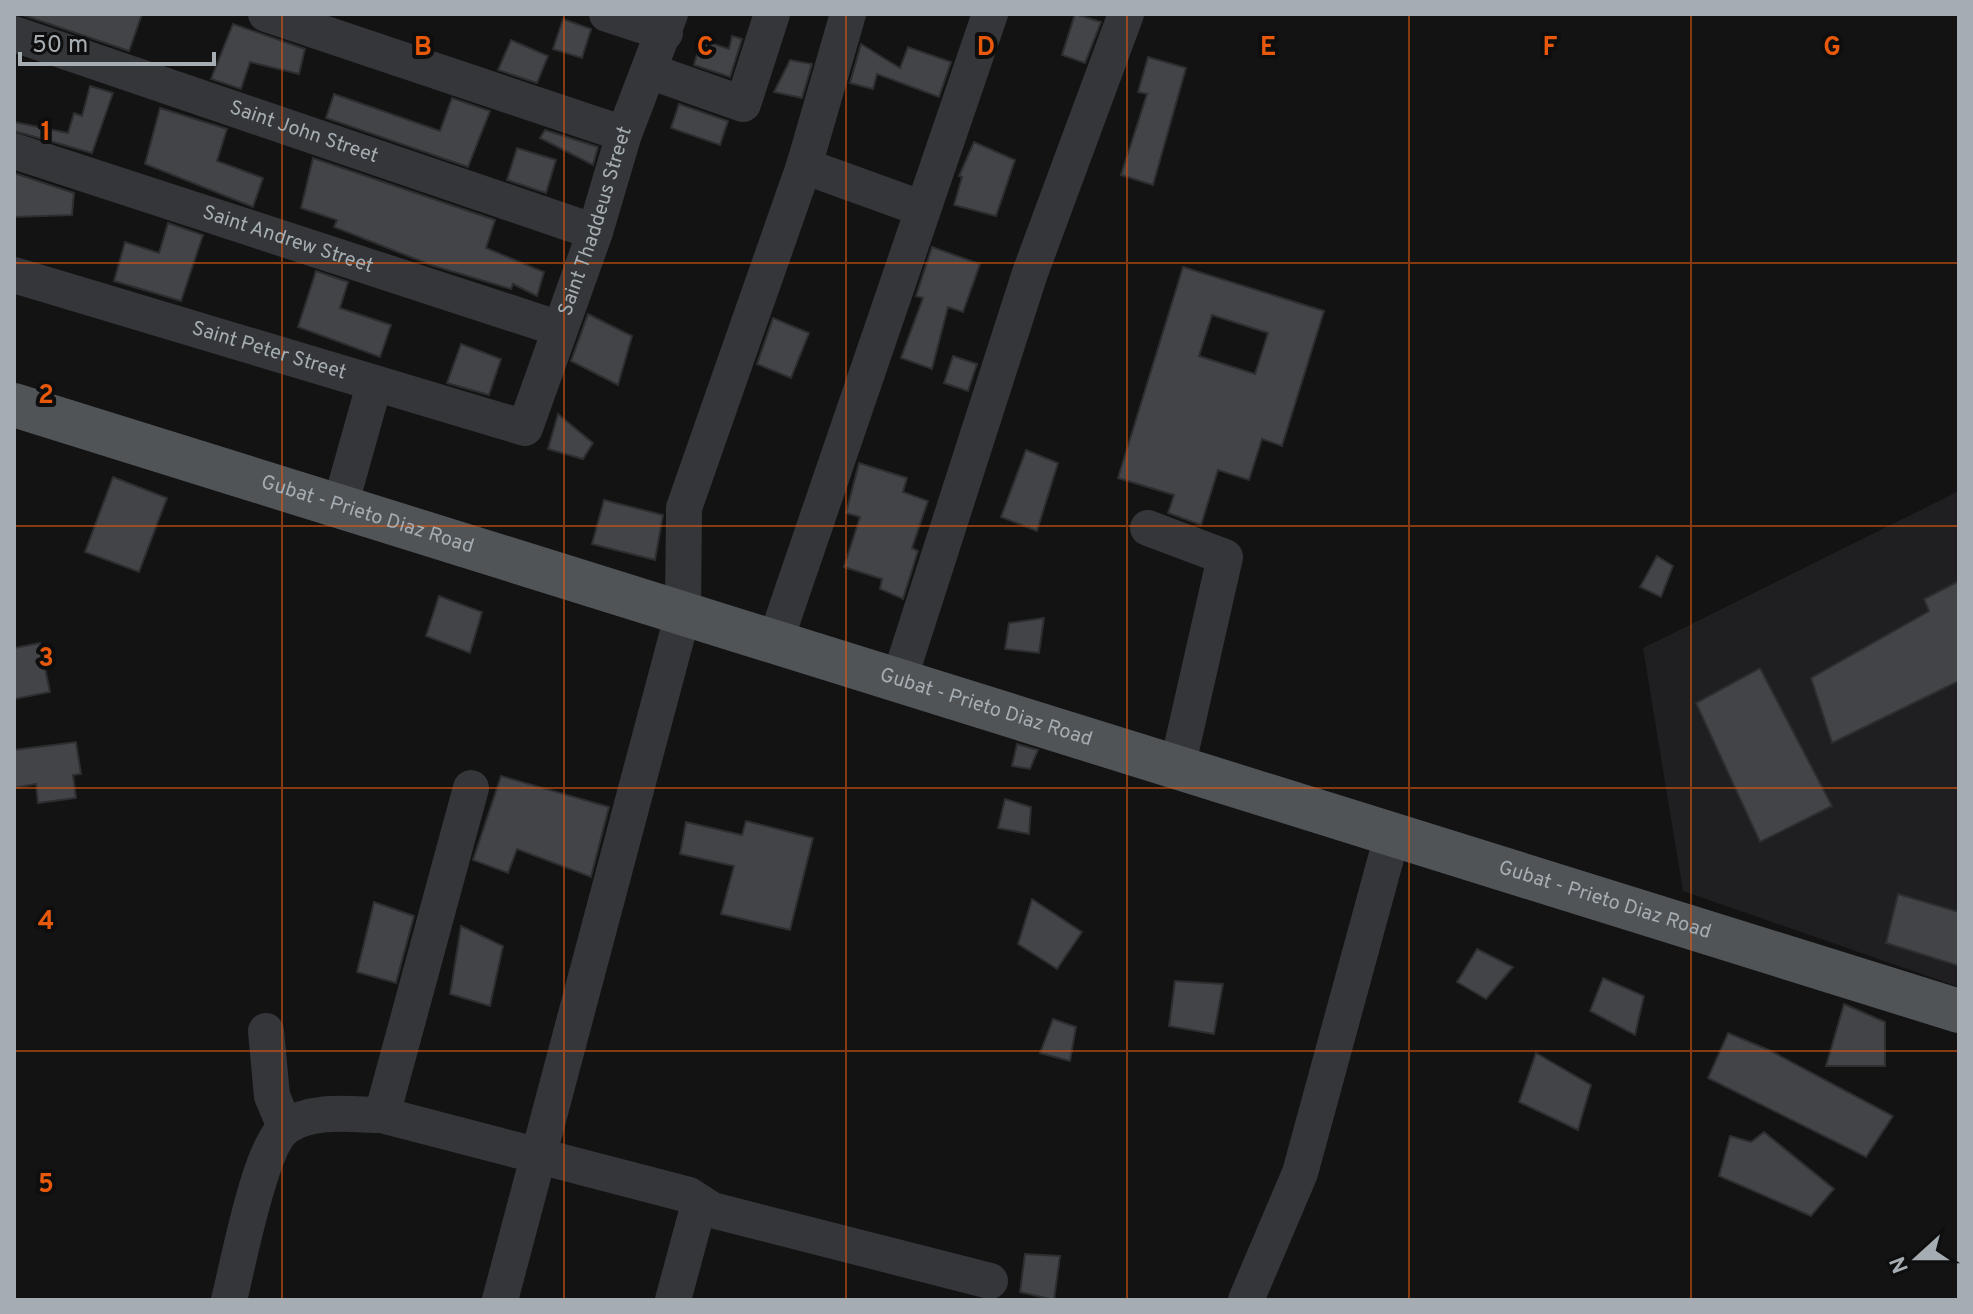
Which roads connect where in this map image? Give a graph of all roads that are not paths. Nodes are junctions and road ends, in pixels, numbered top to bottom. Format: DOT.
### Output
graph roads {
  1 [pos="266,14"];
  2 [pos="607,14"];
  3 [pos="772,14"];
  4 [pos="848,14"];
  5 [pos="990,14"];
  6 [pos="1126,14"];
  7 [pos="667,23"];
  8 [pos="14,34"];
  9 [pos="649,71"];
  10 [pos="624,134"];
  11 [pos="14,151"];
  12 [pos="804,166"];
  13 [pos="923,209"];
  14 [pos="595,232"];
  15 [pos="14,275"];
  16 [pos="560,329"];
  17 [pos="374,385"];
  18 [pos="14,405"];
  19 [pos="525,428"];
  20 [pos="340,506"];
  21 [pos="1148,528"];
  22 [pos="683,613"];
  23 [pos="775,642"];
  24 [pos="899,680"];
  25 [pos="1177,768"];
  26 [pos="471,788"];
  27 [pos="1392,836"];
  28 [pos="1959,1011"];
  29 [pos="266,1031"];
  30 [pos="382,1115"];
  31 [pos="285,1127"];
  32 [pos="538,1156"];
  33 [pos="699,1204"];
  34 [pos="990,1281"];
  35 [pos="229,1300"];
  36 [pos="500,1300"];
  37 [pos="673,1300"];
  38 [pos="1246,1300"];
  1 -- 10 [label="street"];
  2 -- 7 [label="street"];
  3 -- 9 [label="street"];
  4 -- 12 [label="street"];
  5 -- 13 [label="street"];
  6 -- 24 [label="street"];
  7 -- 9 [label="street, Saint Thaddeus Street"];
  8 -- 14 [label="street, Saint John Street"];
  9 -- 10 [label="street, Saint Thaddeus Street"];
  10 -- 14 [label="street, Saint Thaddeus Street"];
  11 -- 16 [label="street, Saint Andrew Street"];
  12 -- 13 [label="street"];
  12 -- 22 [label="street"];
  13 -- 23 [label="street"];
  14 -- 16 [label="street, Saint Thaddeus Street"];
  15 -- 17 [label="street, Saint Peter Street"];
  16 -- 19 [label="street, Saint Thaddeus Street"];
  17 -- 19 [label="street, Saint Peter Street"];
  17 -- 20 [label="street"];
  18 -- 20 [label="main road, Gubat - Prieto Diaz Road"];
  20 -- 22 [label="main road, Gubat - Prieto Diaz Road"];
  21 -- 25 [label="street"];
  22 -- 23 [label="main road, Gubat - Prieto Diaz Road"];
  22 -- 32 [label="street"];
  23 -- 24 [label="main road, Gubat - Prieto Diaz Road"];
  24 -- 25 [label="main road, Gubat - Prieto Diaz Road"];
  25 -- 27 [label="main road, Gubat - Prieto Diaz Road"];
  26 -- 30 [label="street"];
  27 -- 28 [label="main road, Gubat - Prieto Diaz Road"];
  27 -- 38 [label="street"];
  29 -- 31 [label="street"];
  30 -- 31 [label="street"];
  30 -- 32 [label="street"];
  31 -- 35 [label="street"];
  32 -- 33 [label="street"];
  32 -- 36 [label="street"];
  33 -- 34 [label="street"];
  33 -- 37 [label="street"];
}
